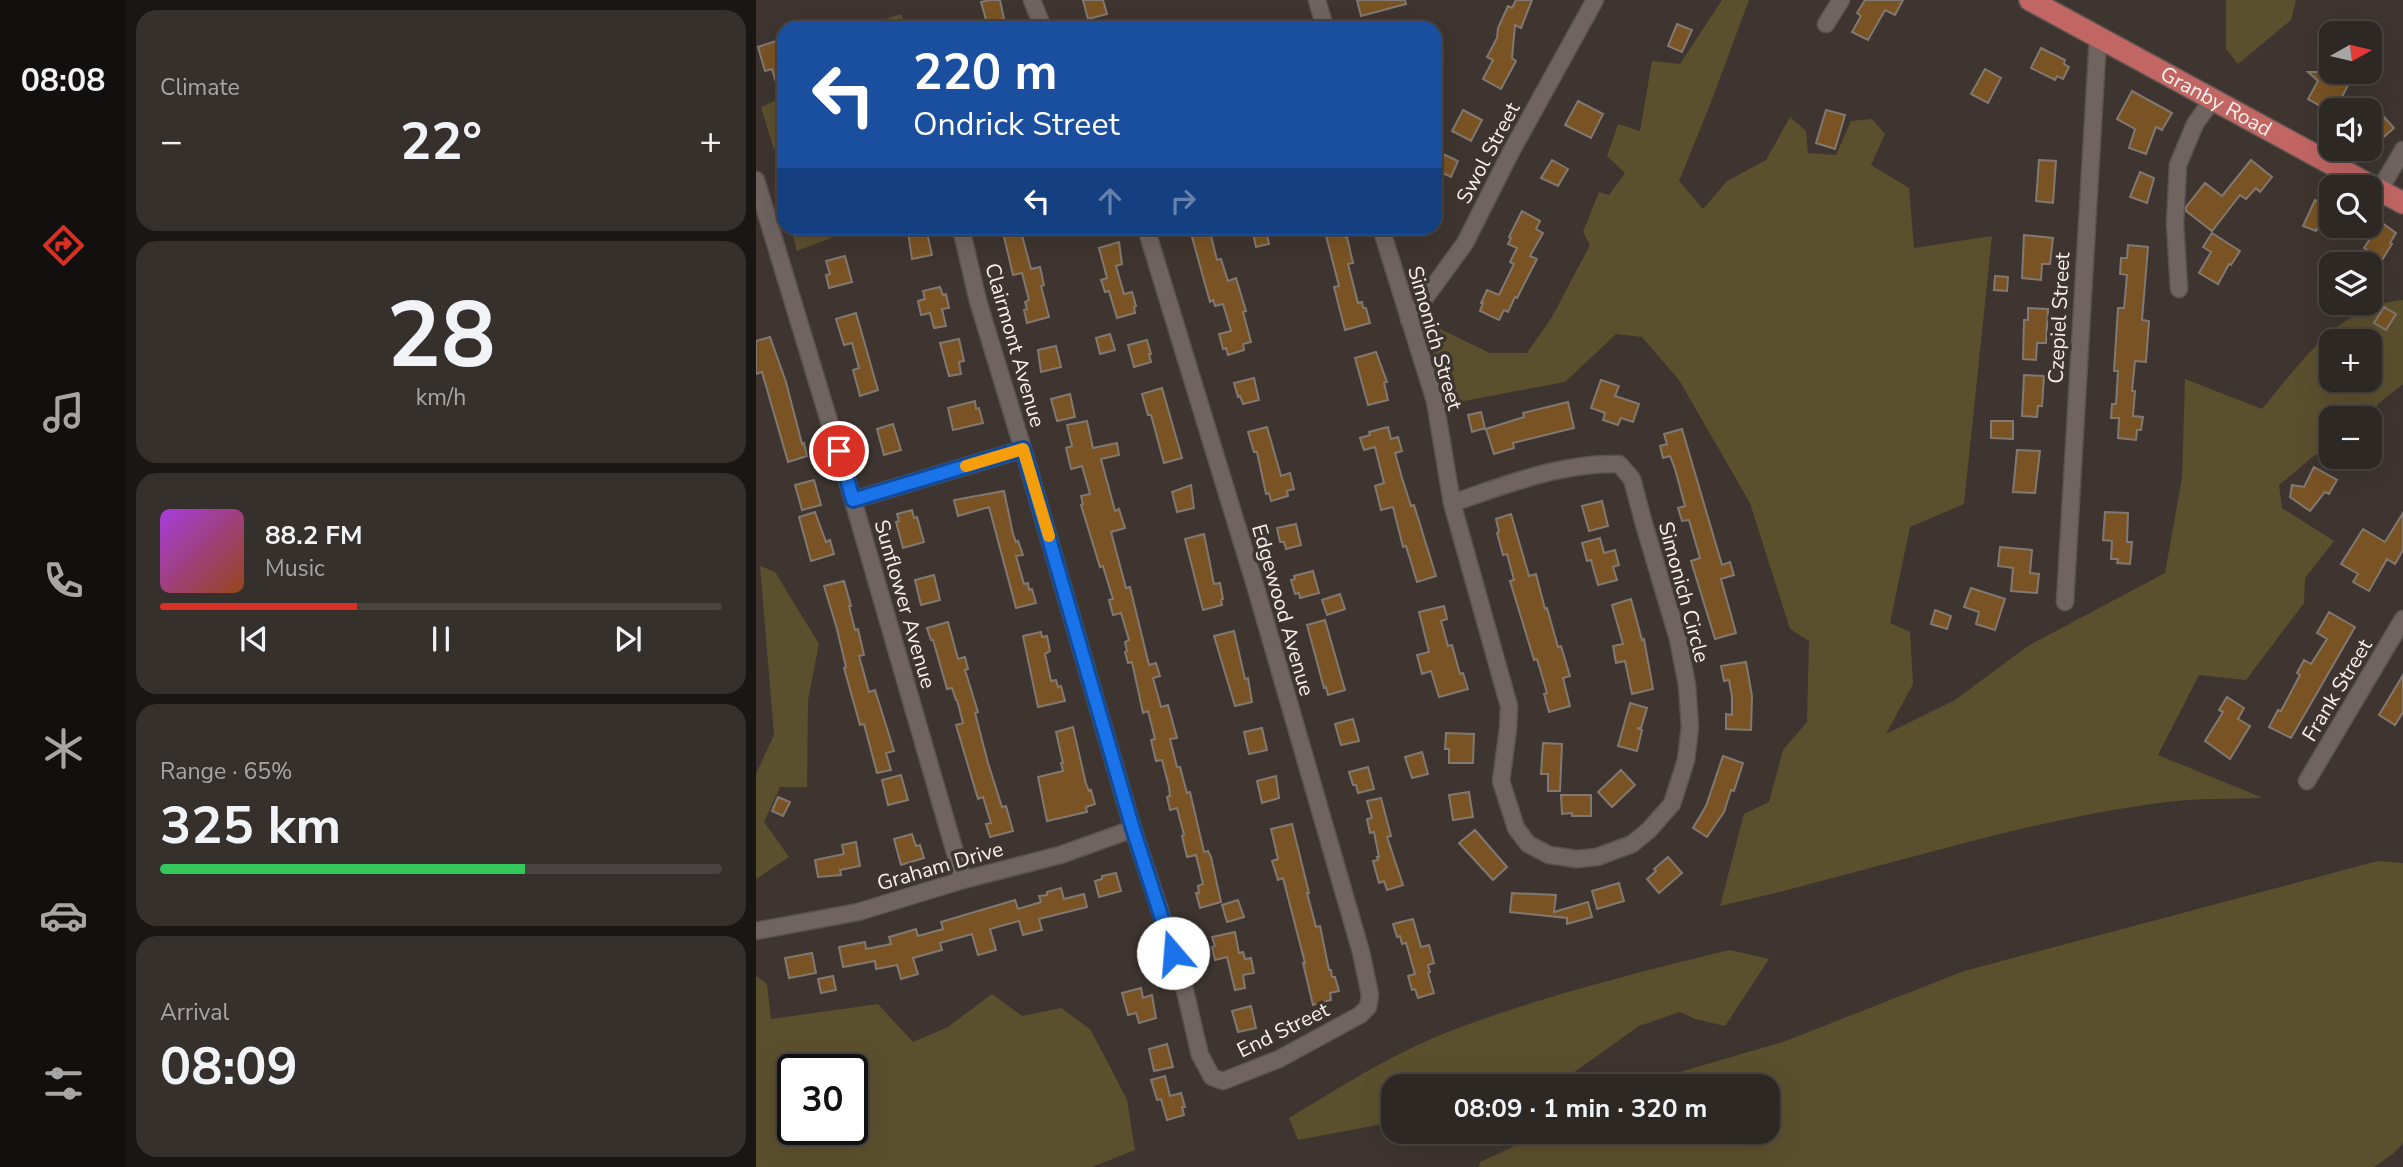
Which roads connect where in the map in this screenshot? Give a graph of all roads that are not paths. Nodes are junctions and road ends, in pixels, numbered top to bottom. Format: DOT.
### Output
graph roads {
  1 [pos="1032,0"];
  2 [pos="1317,0"];
  3 [pos="1595,0"];
  4 [pos="1841,0"];
  5 [pos="2030,0"];
  6 [pos="1040,21"];
  7 [pos="1323,21"];
  8 [pos="1826,24"];
  9 [pos="2098,37"];
  10 [pos="2213,99"];
  11 [pos="2403,150"];
  12 [pos="2354,175"];
  13 [pos="756,180"];
  14 [pos="2382,186"];
  15 [pos="2382,190"];
  16 [pos="2403,203"];
  17 [pos="963,235"];
  18 [pos="1148,235"];
  19 [pos="1383,235"];
  20 [pos="2179,289"];
  21 [pos="1409,320"];
  22 [pos="1023,449"];
  23 [pos="853,500"];
  24 [pos="1452,503"];
  25 [pos="2065,602"];
  26 [pos="2403,619"];
  27 [pos="2307,781"];
  28 [pos="1133,829"];
  29 [pos="963,880"];
  30 [pos="756,931"];
  31 [pos="1368,1007"];
  32 [pos="1212,1077"];
  1 -- 6 [label="street"];
  2 -- 7 [label="street"];
  3 -- 21 [label="street, Swol Street"];
  4 -- 8 [label="street"];
  5 -- 9 [label="main road, Granby Road"];
  9 -- 10 [label="main road, Granby Road"];
  9 -- 25 [label="street, Czepiel Street"];
  10 -- 12 [label="main road, Granby Road"];
  10 -- 20 [label="street"];
  11 -- 14 [label="street"];
  13 -- 23 [label="street, Sunflower Avenue"];
  15 -- 16 [label="main road, Granby Road"];
  17 -- 22 [label="street, Clairmont Avenue"];
  18 -- 31 [label="street, Edgewood Avenue"];
  19 -- 21 [label="street, Simonich Street"];
  21 -- 24 [label="street, Simonich Street"];
  22 -- 23 [label="street"];
  22 -- 28 [label="street, Clairmont Avenue"];
  23 -- 29 [label="street, Sunflower Avenue"];
  24 -- 24 [label="street, Simonich Circle"];
  26 -- 27 [label="street, Frank Street"];
  28 -- 29 [label="street, Graham Drive"];
  28 -- 32 [label="street, Clairmont Avenue"];
  29 -- 30 [label="street, Graham Drive"];
  31 -- 32 [label="street, End Street"];
}
